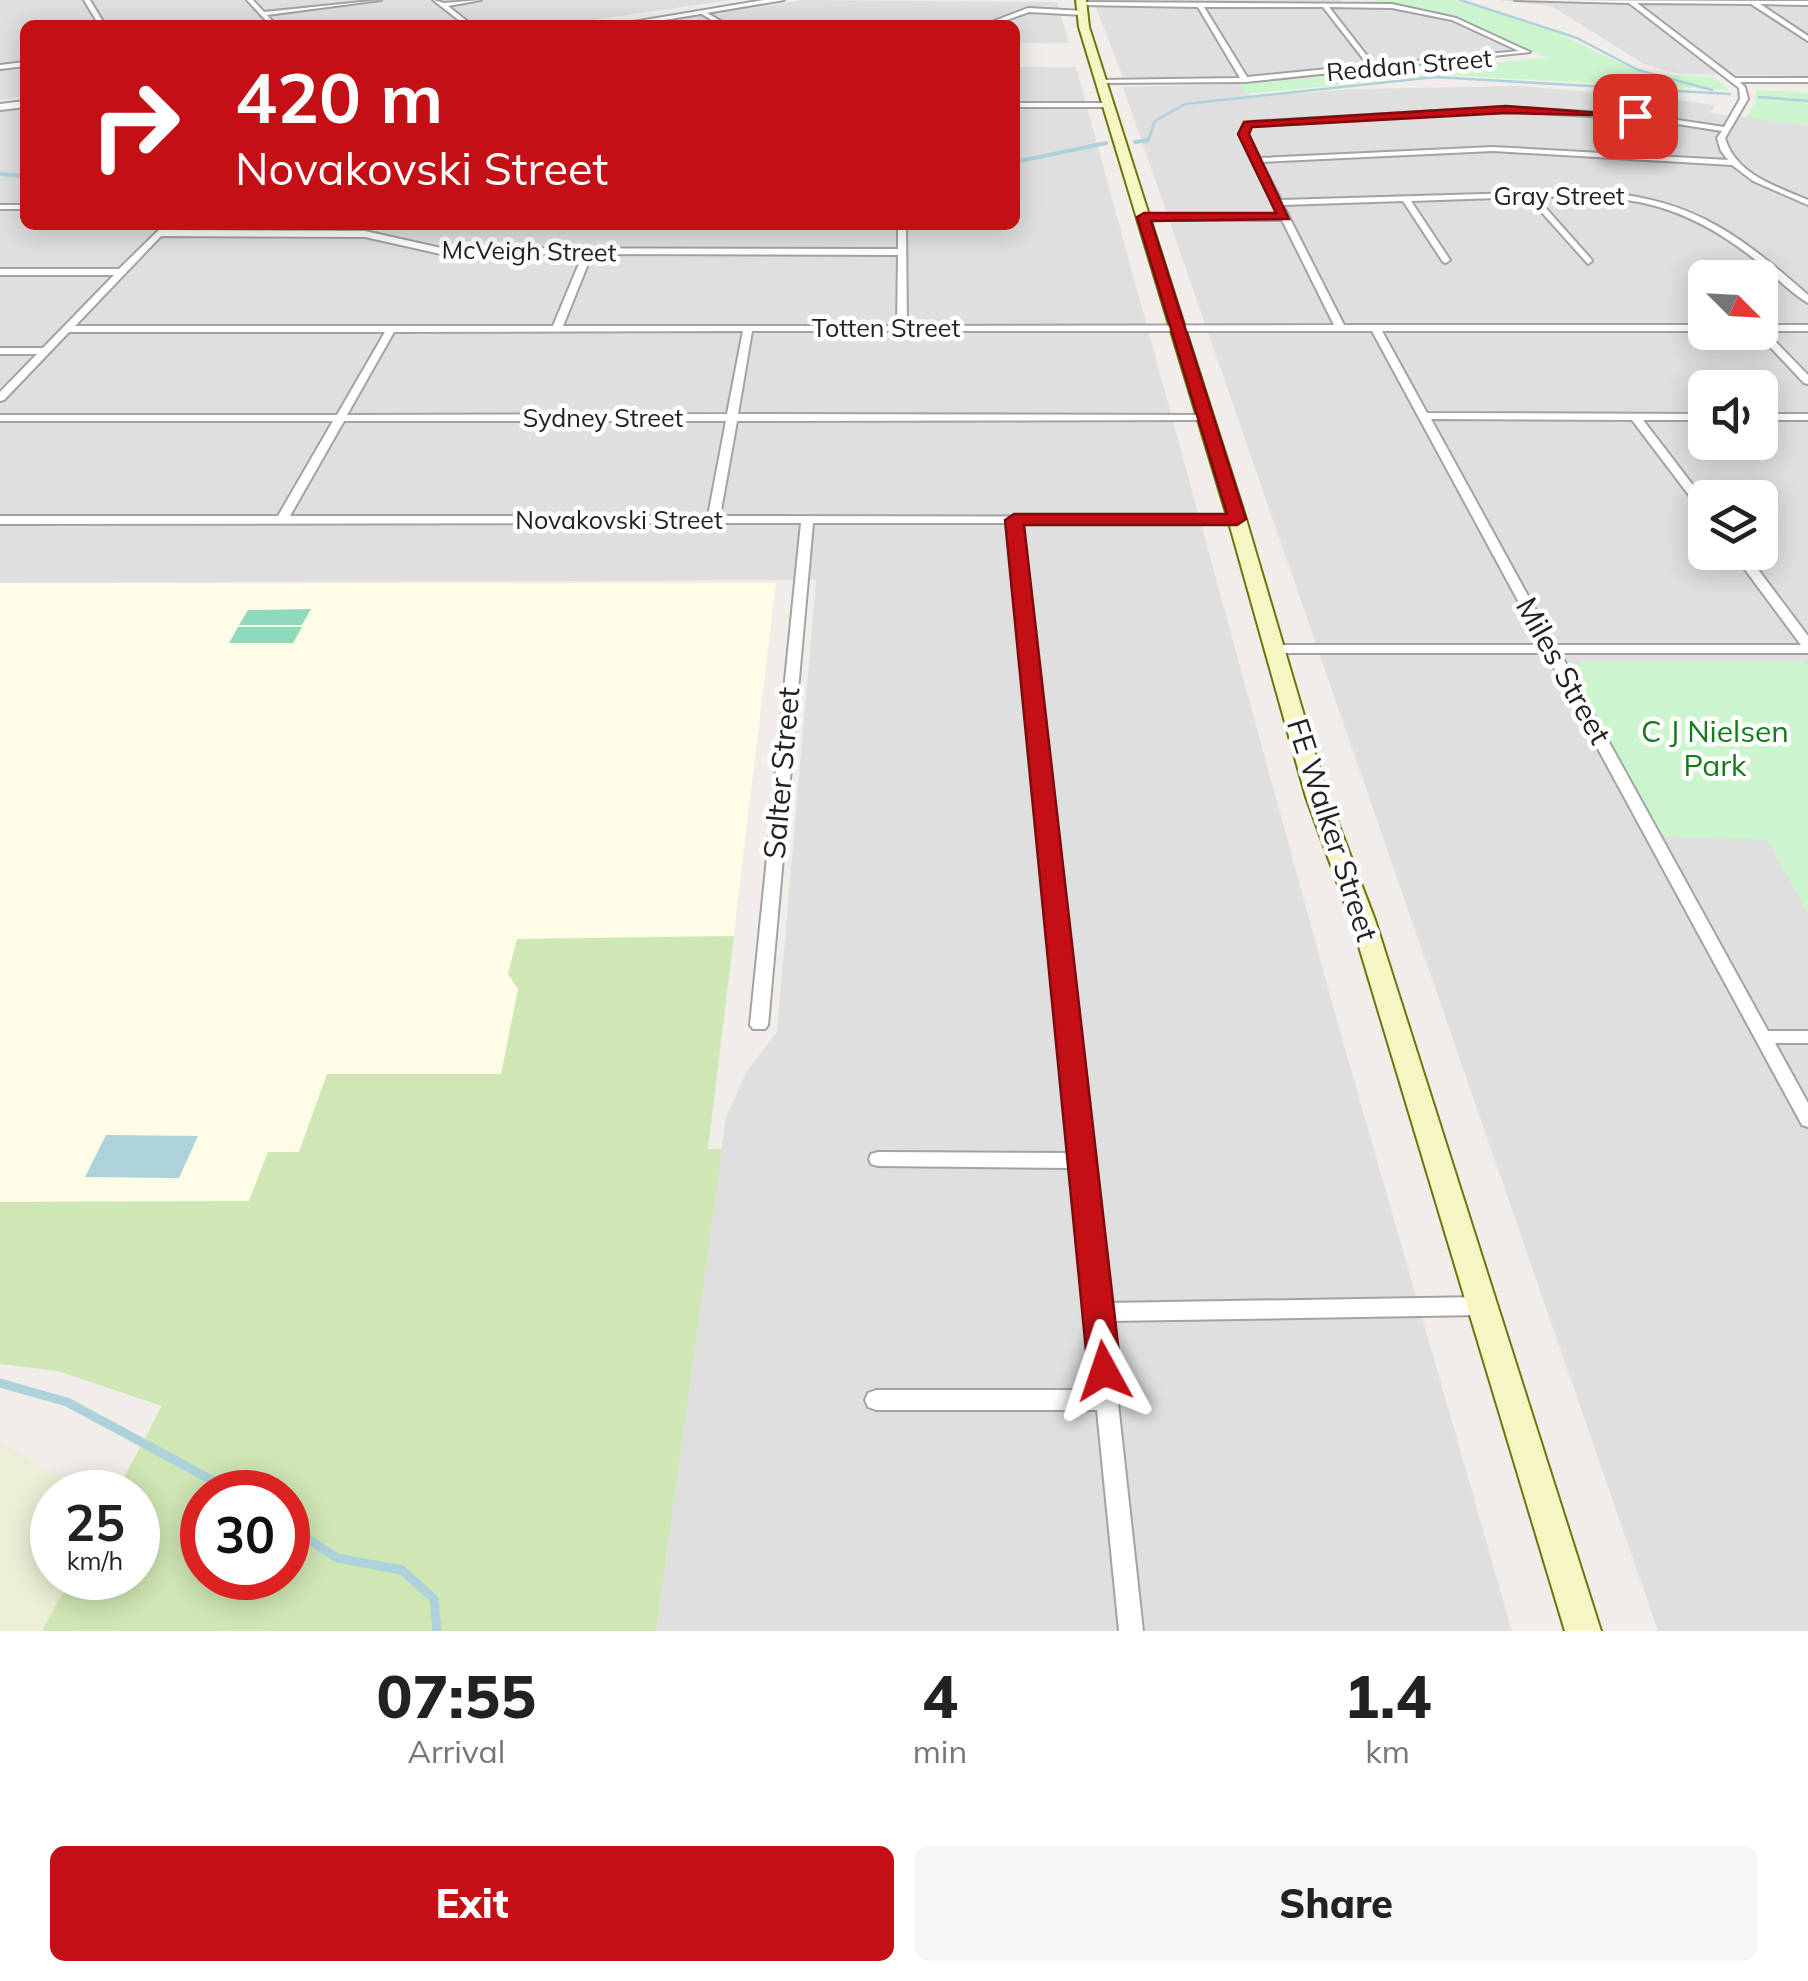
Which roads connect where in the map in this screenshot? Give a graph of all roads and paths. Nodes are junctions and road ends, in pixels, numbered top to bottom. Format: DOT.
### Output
graph roads {
  1 [pos="250,0"];
  2 [pos="378,0"];
  3 [pos="478,0"];
  4 [pos="737,0"];
  5 [pos="780,0"];
  6 [pos="1518,0"];
  7 [pos="1631,1"];
  8 [pos="439,2"];
  9 [pos="1344,2"];
  10 [pos="1751,2"];
  11 [pos="1808,3"];
  12 [pos="1200,4"];
  13 [pos="747,5"];
  14 [pos="1324,5"];
  15 [pos="1076,8"];
  16 [pos="702,12"];
  17 [pos="263,14"];
  18 [pos="268,20"];
  19 [pos="461,20"];
  20 [pos="652,20"];
  21 [pos="716,20"];
  22 [pos="1001,20"];
  23 [pos="1808,39"];
  24 [pos="1373,68"];
  25 [pos="1246,80"];
  26 [pos="1733,80"];
  27 [pos="1808,80"];
  28 [pos="1102,82"];
  29 [pos="1108,104"];
  30 [pos="1020,105"];
  31 [pos="1726,128"];
  32 [pos="1257,160"];
  33 [pos="1734,163"];
  34 [pos="1530,195"];
  35 [pos="1406,198"];
  36 [pos="1278,202"];
  37 [pos="1808,203"];
  38 [pos="1144,217"];
  39 [pos="1284,217"];
  40 [pos="162,230"];
  41 [pos="203,230"];
  42 [pos="902,230"];
  43 [pos="902,252"];
  44 [pos="588,253"];
  45 [pos="1446,260"];
  46 [pos="1588,261"];
  47 [pos="0,272"];
  48 [pos="120,272"];
  49 [pos="1808,300"];
  50 [pos="1340,327"];
  51 [pos="1376,327"];
  52 [pos="67,328"];
  53 [pos="557,328"];
  54 [pos="902,328"];
  55 [pos="1178,328"];
  56 [pos="1688,328"];
  57 [pos="1808,328"];
  58 [pos="391,329"];
  59 [pos="748,329"];
  60 [pos="1778,329"];
  61 [pos="1778,349"];
  62 [pos="0,352"];
  63 [pos="45,352"];
  64 [pos="1808,380"];
  65 [pos="0,398"];
  66 [pos="1424,416"];
  67 [pos="341,417"];
  68 [pos="1206,417"];
  69 [pos="1635,417"];
  70 [pos="1688,417"];
  71 [pos="1778,417"];
  72 [pos="1808,417"];
  73 [pos="0,418"];
  74 [pos="732,418"];
  75 [pos="1688,487"];
  76 [pos="1237,519"];
  77 [pos="0,520"];
  78 [pos="282,520"];
  79 [pos="713,520"];
  80 [pos="806,520"];
  81 [pos="1014,520"];
  82 [pos="1751,570"];
  83 [pos="1808,647"];
  84 [pos="1275,650"];
  85 [pos="1552,650"];
  86 [pos="759,1025"];
  87 [pos="1808,1037"];
  88 [pos="1763,1038"];
  89 [pos="1808,1120"];
  90 [pos="878,1159"];
  91 [pos="1082,1161"];
  92 [pos="1482,1306"];
  93 [pos="1099,1312"];
  94 [pos="876,1400"];
  95 [pos="1107,1400"];
  96 [pos="1131,1631"];
  97 [pos="1583,1631"];
  1 -- 17 [label="street"];
  2 -- 17 [label="street"];
  3 -- 8 [label="street"];
  4 -- 13 [label="street"];
  5 -- 13 [label="street"];
  6 -- 7 [label="street"];
  7 -- 10 [label="street"];
  7 -- 26 [label="street"];
  8 -- 19 [label="street"];
  9 -- 14 [label="street"];
  9 -- 24 [label="street, Reddan Street"];
  10 -- 11 [label="street"];
  10 -- 23 [label="street"];
  12 -- 14 [label="street"];
  12 -- 15 [label="street"];
  12 -- 25 [label="street"];
  13 -- 16 [label="street"];
  14 -- 24 [label="street"];
  15 -- 22 [label="street"];
  15 -- 28 [label="main road, FE Walker Street"];
  16 -- 20 [label="street"];
  16 -- 21 [label="street"];
  17 -- 18 [label="street"];
  24 -- 25 [label="street, Reddan Street"];
  25 -- 28 [label="street, Reddan Street"];
  26 -- 27 [label="street"];
  26 -- 31 [label="street"];
  28 -- 29 [label="main road, FE Walker Street"];
  29 -- 30 [label="street"];
  29 -- 38 [label="main road, FE Walker Street"];
  31 -- 32 [label="street"];
  31 -- 33 [label="street"];
  32 -- 33 [label="street"];
  32 -- 36 [label="street"];
  33 -- 37 [label="street"];
  34 -- 35 [label="street, Gray Street"];
  34 -- 46 [label="street"];
  34 -- 49 [label="street, Gray Street"];
  35 -- 36 [label="street, Gray Street"];
  35 -- 45 [label="street"];
  36 -- 39 [label="street"];
  38 -- 39 [label="street"];
  38 -- 55 [label="main road, FE Walker Street"];
  39 -- 50 [label="street"];
  40 -- 48 [label="street"];
  41 -- 44 [label="street, McVeigh Street"];
  42 -- 43 [label="street"];
  43 -- 44 [label="street, McVeigh Street"];
  43 -- 54 [label="street"];
  44 -- 53 [label="street"];
  47 -- 48 [label="street"];
  48 -- 52 [label="street"];
  50 -- 51 [label="street, Totten Street"];
  50 -- 55 [label="street, Totten Street"];
  51 -- 56 [label="street, Totten Street"];
  51 -- 66 [label="street, Miles Street"];
  52 -- 58 [label="street, Totten Street"];
  52 -- 63 [label="street"];
  53 -- 58 [label="street, Totten Street"];
  53 -- 59 [label="street, Totten Street"];
  54 -- 55 [label="street, Totten Street"];
  54 -- 59 [label="street, Totten Street"];
  55 -- 68 [label="main road, FE Walker Street"];
  57 -- 60 [label="street"];
  58 -- 67 [label="street"];
  59 -- 74 [label="street"];
  61 -- 64 [label="street"];
  62 -- 63 [label="street"];
  63 -- 65 [label="street"];
  66 -- 69 [label="street"];
  66 -- 85 [label="street, Miles Street"];
  67 -- 73 [label="street, Sydney Street"];
  67 -- 74 [label="street, Sydney Street"];
  67 -- 78 [label="street"];
  68 -- 74 [label="street, Sydney Street"];
  68 -- 76 [label="main road, FE Walker Street"];
  69 -- 70 [label="street"];
  69 -- 75 [label="street"];
  71 -- 72 [label="street"];
  74 -- 79 [label="street"];
  76 -- 81 [label="street, Novakovski Street"];
  76 -- 84 [label="main road, FE Walker Street"];
  77 -- 78 [label="street, Novakovski Street"];
  78 -- 79 [label="street, Novakovski Street"];
  79 -- 80 [label="street, Novakovski Street"];
  80 -- 81 [label="street, Novakovski Street"];
  80 -- 86 [label="street, Salter Street"];
  81 -- 91 [label="street"];
  82 -- 83 [label="street"];
  83 -- 85 [label="street"];
  84 -- 85 [label="street"];
  84 -- 92 [label="main road, FE Walker Street"];
  85 -- 88 [label="street, Miles Street"];
  87 -- 88 [label="street"];
  88 -- 89 [label="street, Miles Street"];
  90 -- 91 [label="street"];
  91 -- 93 [label="street"];
  92 -- 93 [label="street"];
  92 -- 97 [label="main road, FE Walker Street"];
  93 -- 95 [label="street"];
  94 -- 95 [label="street"];
  95 -- 96 [label="street"];
}
